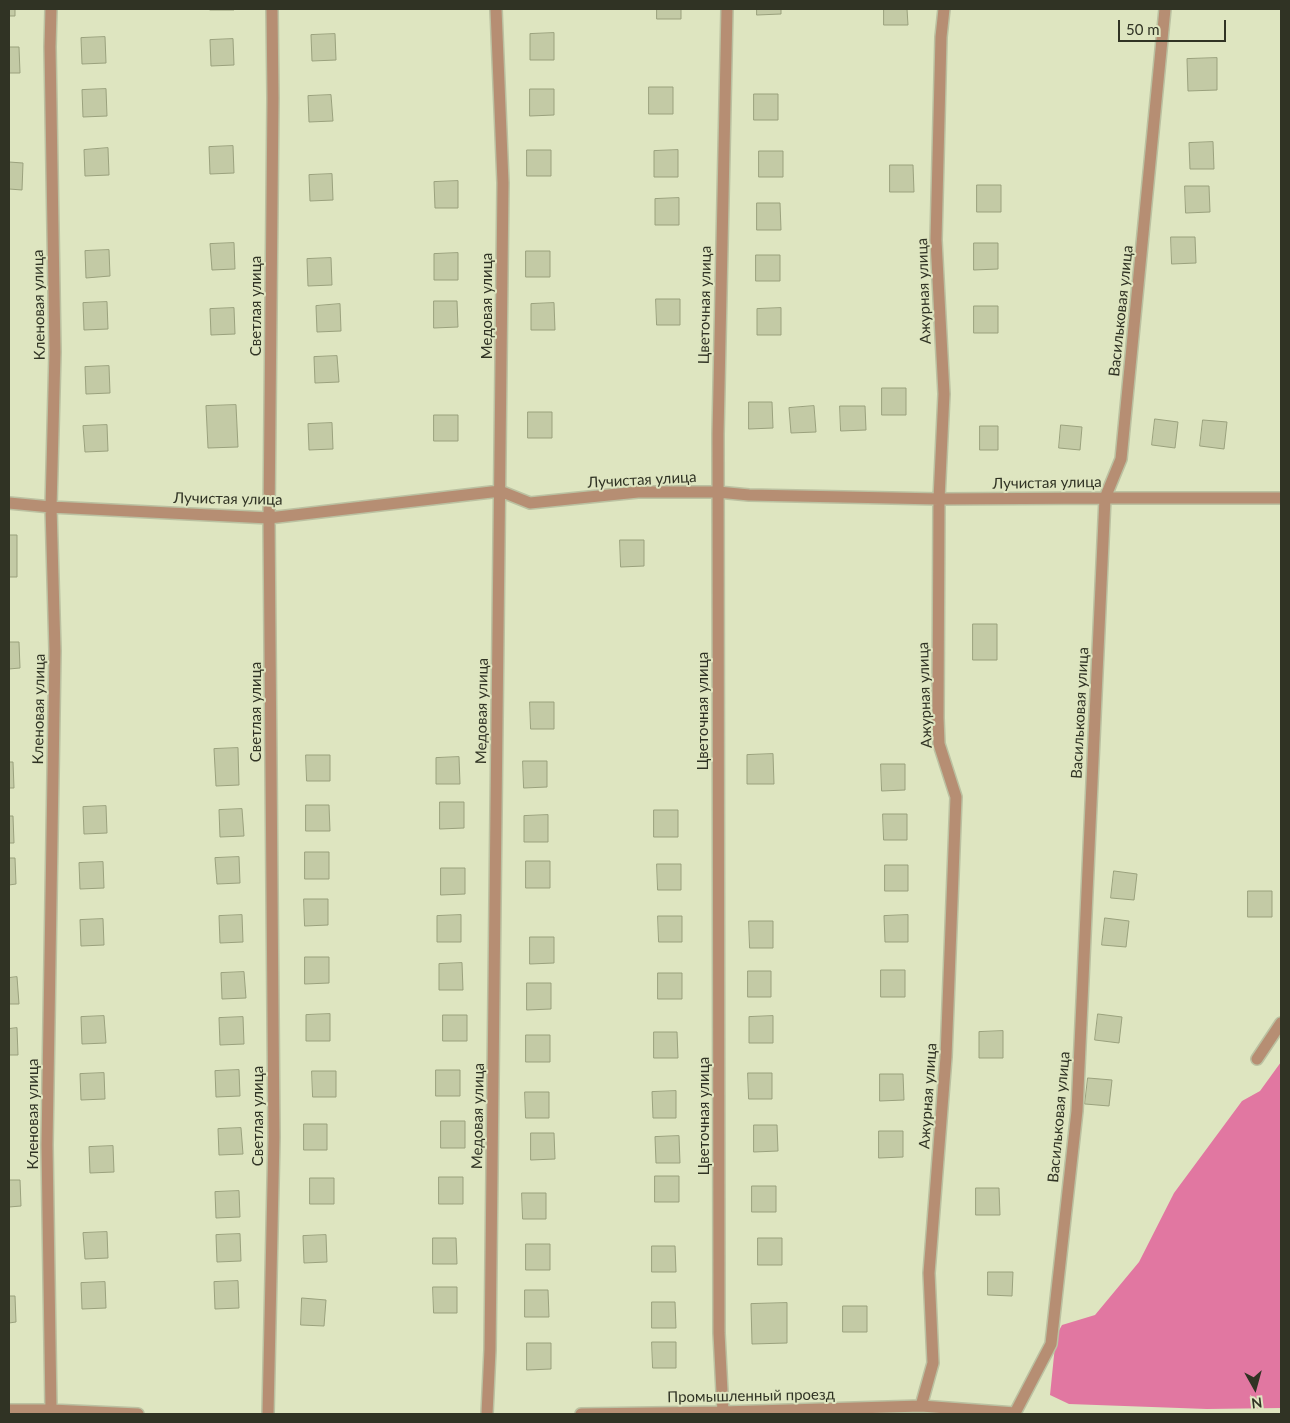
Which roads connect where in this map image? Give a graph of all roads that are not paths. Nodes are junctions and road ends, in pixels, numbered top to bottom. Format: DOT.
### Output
graph roads {
  1 [pos="51,9"];
  2 [pos="272,9"];
  3 [pos="496,9"];
  4 [pos="727,9"];
  5 [pos="944,9"];
  6 [pos="1165,9"];
  7 [pos="500,490"];
  8 [pos="718,492"];
  9 [pos="1105,498"];
  10 [pos="1281,498"];
  11 [pos="939,499"];
  12 [pos="9,503"];
  13 [pos="51,507"];
  14 [pos="269,518"];
  15 [pos="1281,1023"];
  16 [pos="1257,1059"];
  17 [pos="921,1406"];
  18 [pos="9,1410"];
  19 [pos="51,1410"];
  20 [pos="723,1412"];
  21 [pos="1015,1413"];
  22 [pos="138,1414"];
  23 [pos="268,1414"];
  24 [pos="487,1414"];
  25 [pos="581,1414"];
  1 -- 13 [label="street, Кленовая улица"];
  2 -- 14 [label="street, Светлая улица"];
  3 -- 7 [label="street, Медовая улица"];
  4 -- 8 [label="street, Цветочная улица"];
  5 -- 11 [label="street, Ажурная улица"];
  6 -- 9 [label="street, Васильковая улица"];
  7 -- 8 [label="street, Лучистая улица"];
  7 -- 14 [label="street, Лучистая улица"];
  7 -- 24 [label="street, Медовая улица"];
  8 -- 11 [label="street, Лучистая улица"];
  8 -- 20 [label="street, Цветочная улица"];
  9 -- 10 [label="street, Лучистая улица"];
  9 -- 11 [label="street, Лучистая улица"];
  9 -- 21 [label="street, Васильковая улица"];
  11 -- 17 [label="street, Ажурная улица"];
  12 -- 13 [label="street, Лучистая улица"];
  13 -- 14 [label="street, Лучистая улица"];
  13 -- 19 [label="street, Кленовая улица"];
  14 -- 23 [label="street, Светлая улица"];
  15 -- 16 [label="street"];
  17 -- 20 [label="street, Промышленный проезд"];
  17 -- 21 [label="street, Промышленный проезд"];
  18 -- 19 [label="street"];
  19 -- 22 [label="street"];
  20 -- 25 [label="street, Промышленный проезд"];
}
